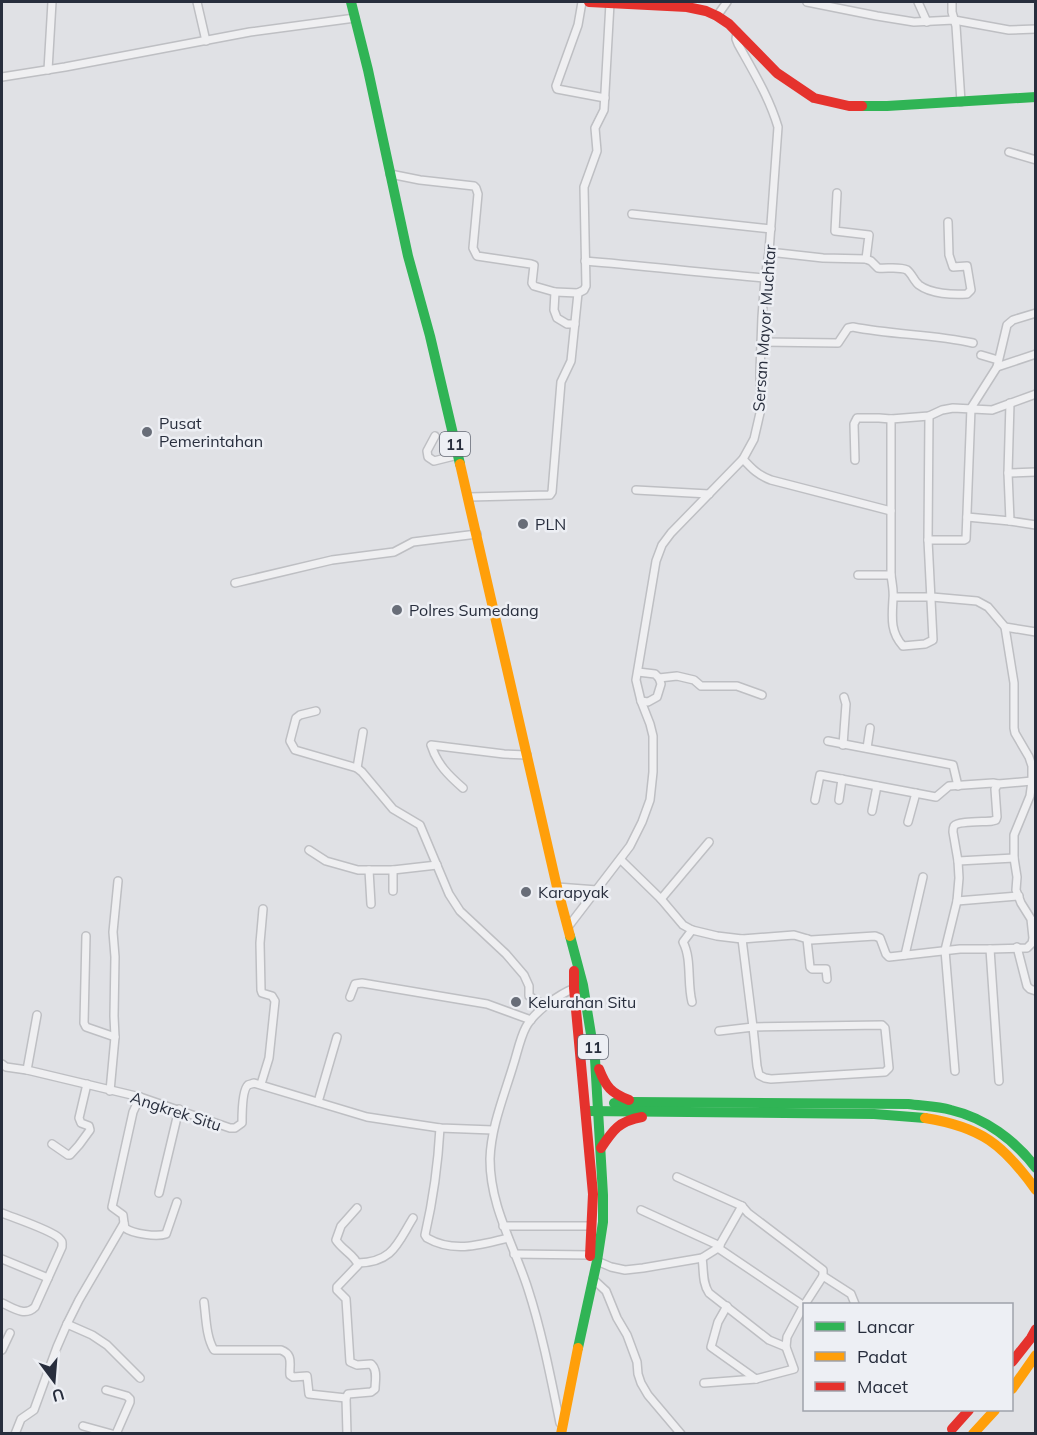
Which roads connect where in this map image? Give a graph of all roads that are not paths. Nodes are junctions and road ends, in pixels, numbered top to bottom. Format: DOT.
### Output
graph roads {
  1 [pos="52,2"];
  2 [pos="197,2"];
  3 [pos="351,2"];
  4 [pos="582,2"];
  5 [pos="589,2"];
  6 [pos="727,2"];
  7 [pos="807,2"];
  8 [pos="918,2"];
  9 [pos="952,2"];
  10 [pos="610,3"];
  11 [pos="707,6"];
  12 [pos="717,16"];
  13 [pos="355,18"];
  14 [pos="954,21"];
  15 [pos="927,22"];
  16 [pos="1035,29"];
  17 [pos="737,33"];
  18 [pos="206,41"];
  19 [pos="48,70"];
  20 [pos="2,77"];
  21 [pos="1035,97"];
  22 [pos="605,98"];
  23 [pos="961,102"];
  24 [pos="1009,152"];
  25 [pos="1035,160"];
  26 [pos="390,174"];
  27 [pos="837,193"];
  28 [pos="632,214"];
  29 [pos="948,222"];
  30 [pos="771,229"];
  31 [pos="769,252"];
  32 [pos="866,259"];
  33 [pos="585,261"];
  34 [pos="765,278"];
  35 [pos="555,291"];
  36 [pos="578,293"];
  37 [pos="1035,313"];
  38 [pos="575,324"];
  39 [pos="761,342"];
  40 [pos="973,343"];
  41 [pos="1035,354"];
  42 [pos="985,356"];
  43 [pos="998,364"];
  44 [pos="1035,394"];
  45 [pos="1010,403"];
  46 [pos="971,408"];
  47 [pos="929,416"];
  48 [pos="891,419"];
  49 [pos="435,436"];
  50 [pos="458,455"];
  51 [pos="743,459"];
  52 [pos="855,460"];
  53 [pos="1035,472"];
  54 [pos="1008,473"];
  55 [pos="636,490"];
  56 [pos="709,494"];
  57 [pos="469,497"];
  58 [pos="891,511"];
  59 [pos="967,517"];
  60 [pos="1010,521"];
  61 [pos="1035,525"];
  62 [pos="477,534"];
  63 [pos="928,540"];
  64 [pos="891,574"];
  65 [pos="858,575"];
  66 [pos="235,583"];
  67 [pos="894,597"];
  68 [pos="932,597"];
  69 [pos="1005,627"];
  70 [pos="1035,632"];
  71 [pos="638,672"];
  72 [pos="659,678"];
  73 [pos="762,695"];
  74 [pos="844,697"];
  75 [pos="641,701"];
  76 [pos="315,711"];
  77 [pos="870,728"];
  78 [pos="363,732"];
  79 [pos="828,741"];
  80 [pos="843,745"];
  81 [pos="867,748"];
  82 [pos="526,755"];
  83 [pos="357,768"];
  84 [pos="842,779"];
  85 [pos="1032,781"];
  86 [pos="998,784"];
  87 [pos="877,786"];
  88 [pos="958,786"];
  89 [pos="463,788"];
  90 [pos="916,792"];
  91 [pos="815,800"];
  92 [pos="839,800"];
  93 [pos="872,811"];
  94 [pos="908,822"];
  95 [pos="709,842"];
  96 [pos="309,850"];
  97 [pos="1014,858"];
  98 [pos="621,860"];
  99 [pos="958,861"];
  100 [pos="437,865"];
  101 [pos="369,870"];
  102 [pos="393,870"];
  103 [pos="923,877"];
  104 [pos="117,880"];
  105 [pos="557,886"];
  106 [pos="597,890"];
  107 [pos="393,891"];
  108 [pos="1019,896"];
  109 [pos="661,899"];
  110 [pos="957,901"];
  111 [pos="371,904"];
  112 [pos="263,909"];
  113 [pos="568,928"];
  114 [pos="692,930"];
  115 [pos="86,936"];
  116 [pos="742,939"];
  117 [pos="807,939"];
  118 [pos="1017,947"];
  119 [pos="990,949"];
  120 [pos="945,950"];
  121 [pos="904,956"];
  122 [pos="827,979"];
  123 [pos="578,987"];
  124 [pos="1035,991"];
  125 [pos="350,997"];
  126 [pos="692,1002"];
  127 [pos="545,1005"];
  128 [pos="37,1015"];
  129 [pos="531,1020"];
  130 [pos="753,1027"];
  131 [pos="719,1031"];
  132 [pos="115,1037"];
  133 [pos="337,1037"];
  134 [pos="595,1059"];
  135 [pos="2,1064"];
  136 [pos="27,1070"];
  137 [pos="955,1071"];
  138 [pos="999,1082"];
  139 [pos="87,1084"];
  140 [pos="261,1084"];
  141 [pos="110,1091"];
  142 [pos="140,1097"];
  143 [pos="318,1102"];
  144 [pos="633,1102"];
  145 [pos="586,1108"];
  146 [pos="598,1108"];
  147 [pos="179,1109"];
  148 [pos="681,1112"];
  149 [pos="440,1128"];
  150 [pos="493,1130"];
  151 [pos="52,1144"];
  152 [pos="601,1148"];
  153 [pos="1035,1168"];
  154 [pos="677,1178"];
  155 [pos="1035,1191"];
  156 [pos="159,1193"];
  157 [pos="177,1202"];
  158 [pos="742,1206"];
  159 [pos="357,1208"];
  160 [pos="641,1210"];
  161 [pos="2,1213"];
  162 [pos="413,1218"];
  163 [pos="124,1223"];
  164 [pos="503,1226"];
  165 [pos="591,1226"];
  166 [pos="508,1238"];
  167 [pos="719,1247"];
  168 [pos="514,1254"];
  169 [pos="593,1258"];
  170 [pos="702,1258"];
  171 [pos="2,1259"];
  172 [pos="358,1263"];
  173 [pos="824,1276"];
  174 [pos="593,1277"];
  175 [pos="48,1278"];
  176 [pos="204,1302"];
  177 [pos="2,1303"];
  178 [pos="805,1303"];
  179 [pos="853,1303"];
  180 [pos="803,1304"];
  181 [pos="727,1306"];
  182 [pos="803,1307"];
  183 [pos="67,1324"];
  184 [pos="1035,1329"];
  185 [pos="10,1333"];
  186 [pos="786,1347"];
  187 [pos="2,1350"];
  188 [pos="1035,1355"];
  189 [pos="1013,1360"];
  190 [pos="140,1378"];
  191 [pos="756,1379"];
  192 [pos="704,1383"];
  193 [pos="1013,1386"];
  194 [pos="106,1390"];
  195 [pos="346,1398"];
  196 [pos="968,1411"];
  197 [pos="993,1411"];
  198 [pos="83,1426"];
  199 [pos="952,1430"];
  200 [pos="561,1432"];
  201 [pos="15,1434"];
  202 [pos="114,1434"];
  203 [pos="347,1434"];
  204 [pos="681,1434"];
  205 [pos="973,1434"];
  1 -- 19 [label="street"];
  2 -- 18 [label="street"];
  3 -- 13 [label="main road, 11"];
  4 -- 22 [label="street"];
  5 -- 10 [label="main road"];
  6 -- 12 [label="street"];
  7 -- 15 [label="street"];
  8 -- 15 [label="street"];
  9 -- 14 [label="street"];
  10 -- 11 [label="main road"];
  10 -- 22 [label="street"];
  11 -- 12 [label="main road"];
  12 -- 17 [label="main road"];
  13 -- 18 [label="street"];
  13 -- 26 [label="main road, 11"];
  14 -- 15 [label="street"];
  14 -- 16 [label="street"];
  14 -- 23 [label="street"];
  17 -- 23 [label="main road"];
  17 -- 30 [label="street, Sersan Mayor Muchtar"];
  18 -- 19 [label="street"];
  19 -- 20 [label="street"];
  21 -- 23 [label="main road"];
  22 -- 33 [label="street"];
  24 -- 25 [label="street"];
  26 -- 35 [label="street"];
  26 -- 50 [label="main road, 11"];
  27 -- 32 [label="street"];
  28 -- 30 [label="street"];
  29 -- 32 [label="street"];
  30 -- 31 [label="street, Sersan Mayor Muchtar"];
  31 -- 32 [label="street"];
  31 -- 34 [label="street, Sersan Mayor Muchtar"];
  33 -- 34 [label="street"];
  33 -- 36 [label="street"];
  34 -- 39 [label="street, Sersan Mayor Muchtar"];
  35 -- 36 [label="street"];
  35 -- 38 [label="street"];
  36 -- 38 [label="street"];
  37 -- 43 [label="street"];
  38 -- 57 [label="street"];
  39 -- 40 [label="street"];
  39 -- 51 [label="street, Sersan Mayor Muchtar"];
  41 -- 43 [label="street"];
  42 -- 43 [label="street"];
  43 -- 46 [label="street"];
  44 -- 45 [label="street"];
  45 -- 46 [label="street"];
  45 -- 54 [label="street"];
  46 -- 47 [label="street"];
  46 -- 59 [label="street"];
  47 -- 48 [label="street"];
  47 -- 63 [label="street"];
  48 -- 52 [label="street"];
  48 -- 58 [label="street"];
  49 -- 50 [label="street"];
  50 -- 57 [label="main road, 11"];
  51 -- 56 [label="street, Sersan Mayor Muchtar"];
  51 -- 58 [label="street"];
  53 -- 54 [label="street"];
  54 -- 60 [label="street"];
  55 -- 56 [label="street"];
  56 -- 71 [label="street, Sersan Mayor Muchtar"];
  57 -- 62 [label="main road, 11"];
  58 -- 64 [label="street"];
  59 -- 60 [label="street"];
  59 -- 63 [label="street"];
  60 -- 61 [label="street"];
  62 -- 66 [label="street"];
  62 -- 82 [label="main road, 11"];
  63 -- 68 [label="street"];
  64 -- 65 [label="street"];
  64 -- 67 [label="street"];
  67 -- 68 [label="street"];
  67 -- 68 [label="street"];
  68 -- 69 [label="street"];
  69 -- 70 [label="street"];
  69 -- 85 [label="street"];
  71 -- 72 [label="street"];
  71 -- 75 [label="street, Sersan Mayor Muchtar"];
  72 -- 73 [label="street"];
  72 -- 75 [label="street"];
  74 -- 80 [label="street"];
  75 -- 98 [label="street, Sersan Mayor Muchtar"];
  76 -- 83 [label="street"];
  77 -- 81 [label="street"];
  78 -- 83 [label="street"];
  79 -- 80 [label="street"];
  80 -- 81 [label="street"];
  81 -- 88 [label="street"];
  82 -- 89 [label="street"];
  82 -- 105 [label="main road, 11"];
  83 -- 100 [label="street"];
  84 -- 87 [label="street"];
  84 -- 91 [label="street"];
  84 -- 92 [label="street"];
  85 -- 86 [label="street"];
  85 -- 97 [label="street"];
  86 -- 88 [label="street"];
  86 -- 99 [label="street"];
  87 -- 90 [label="street"];
  87 -- 93 [label="street"];
  88 -- 90 [label="street"];
  90 -- 94 [label="street"];
  95 -- 109 [label="street"];
  96 -- 101 [label="street"];
  97 -- 99 [label="street"];
  97 -- 108 [label="street"];
  98 -- 106 [label="street, Sersan Mayor Muchtar"];
  98 -- 109 [label="street"];
  99 -- 110 [label="street"];
  100 -- 102 [label="street"];
  100 -- 127 [label="street"];
  101 -- 102 [label="street"];
  101 -- 111 [label="street"];
  102 -- 107 [label="street"];
  103 -- 121 [label="street"];
  104 -- 132 [label="street"];
  105 -- 106 [label="street"];
  105 -- 113 [label="main road, 11"];
  106 -- 113 [label="street, Sersan Mayor Muchtar"];
  108 -- 110 [label="street"];
  108 -- 118 [label="street"];
  109 -- 114 [label="street"];
  110 -- 120 [label="street"];
  112 -- 140 [label="street"];
  113 -- 123 [label="main road, 11"];
  114 -- 116 [label="street"];
  114 -- 126 [label="street"];
  115 -- 132 [label="street"];
  116 -- 117 [label="street"];
  116 -- 130 [label="street"];
  117 -- 121 [label="street"];
  117 -- 122 [label="street"];
  118 -- 119 [label="street"];
  118 -- 124 [label="street"];
  119 -- 120 [label="street"];
  119 -- 138 [label="street"];
  120 -- 121 [label="street"];
  120 -- 137 [label="street"];
  123 -- 127 [label="street"];
  123 -- 134 [label="main road, 11"];
  123 -- 145 [label="main road, 11"];
  125 -- 129 [label="street"];
  127 -- 129 [label="street"];
  128 -- 136 [label="street"];
  129 -- 150 [label="street"];
  130 -- 130 [label="street"];
  130 -- 131 [label="street"];
  132 -- 141 [label="street"];
  133 -- 143 [label="street"];
  134 -- 144 [label="main road"];
  134 -- 146 [label="main road, 11"];
  135 -- 136 [label="street, Angkrek Situ"];
  136 -- 139 [label="street, Angkrek Situ"];
  139 -- 141 [label="street, Angkrek Situ"];
  139 -- 151 [label="street"];
  140 -- 143 [label="street"];
  140 -- 147 [label="street, Angkrek Situ"];
  141 -- 142 [label="street, Angkrek Situ"];
  142 -- 147 [label="street, Angkrek Situ"];
  142 -- 163 [label="street"];
  143 -- 149 [label="street"];
  144 -- 146 [label="main road"];
  144 -- 153 [label="main road"];
  145 -- 146 [label="main road"];
  145 -- 165 [label="main road, 11"];
  146 -- 148 [label="main road"];
  146 -- 152 [label="main road, 11"];
  147 -- 156 [label="street"];
  148 -- 152 [label="main road"];
  148 -- 155 [label="main road"];
  149 -- 150 [label="street"];
  149 -- 166 [label="street"];
  150 -- 164 [label="street"];
  152 -- 169 [label="main road, 11"];
  154 -- 158 [label="street"];
  157 -- 163 [label="street"];
  158 -- 167 [label="street"];
  158 -- 173 [label="street"];
  159 -- 172 [label="street"];
  160 -- 167 [label="street"];
  161 -- 175 [label="street"];
  162 -- 172 [label="street"];
  163 -- 183 [label="street"];
  164 -- 165 [label="street"];
  164 -- 166 [label="street"];
  165 -- 169 [label="main road, 11"];
  166 -- 168 [label="street"];
  167 -- 170 [label="street"];
  167 -- 180 [label="street"];
  168 -- 169 [label="street"];
  168 -- 200 [label="street"];
  169 -- 170 [label="street"];
  169 -- 174 [label="main road, 11"];
  170 -- 181 [label="street"];
  171 -- 175 [label="street"];
  172 -- 195 [label="street"];
  173 -- 178 [label="street"];
  173 -- 179 [label="street"];
  174 -- 200 [label="main road, 11"];
  174 -- 204 [label="street"];
  175 -- 177 [label="street"];
  176 -- 195 [label="street"];
  181 -- 186 [label="street"];
  181 -- 191 [label="street"];
  182 -- 186 [label="street"];
  183 -- 190 [label="street"];
  183 -- 201 [label="street"];
  184 -- 189 [label="main road"];
  185 -- 187 [label="street"];
  186 -- 191 [label="street"];
  188 -- 193 [label="main road"];
  191 -- 192 [label="street"];
  194 -- 202 [label="street"];
  195 -- 203 [label="street"];
  196 -- 199 [label="main road"];
  197 -- 205 [label="main road"];
  198 -- 202 [label="street"];
}
